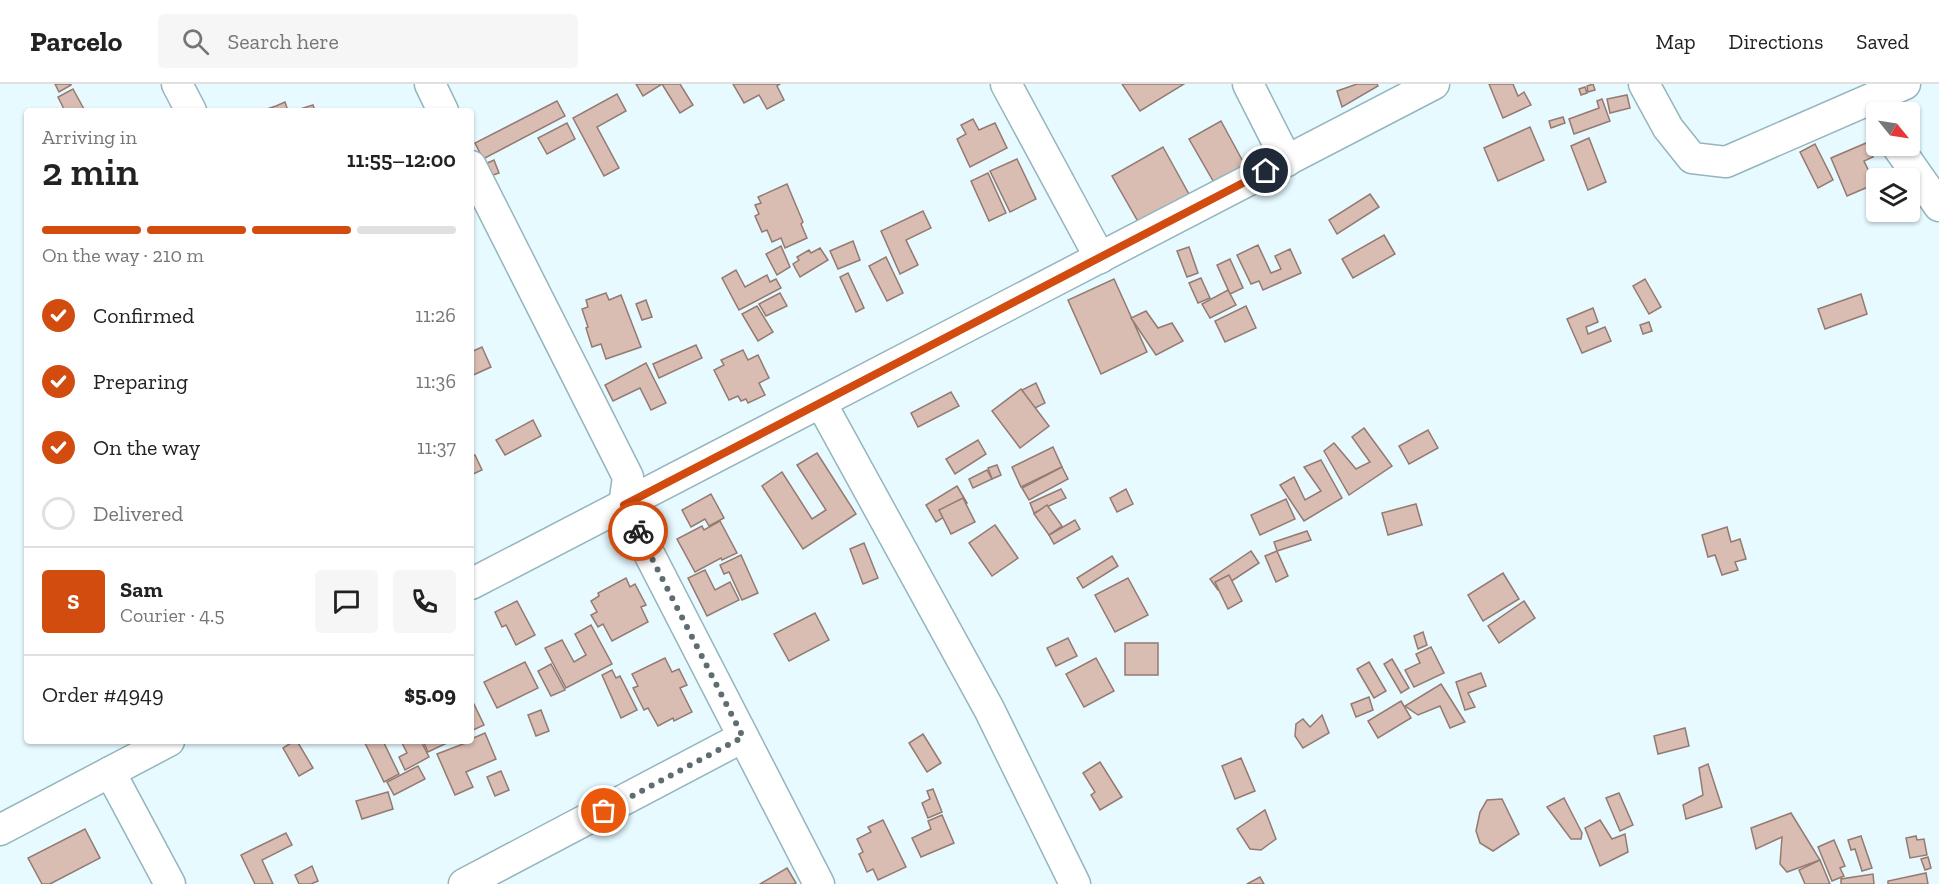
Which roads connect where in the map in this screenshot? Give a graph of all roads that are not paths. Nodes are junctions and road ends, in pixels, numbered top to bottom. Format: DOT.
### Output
graph roads {
  1 [pos="177,84"];
  2 [pos="430,84"];
  3 [pos="1006,84"];
  4 [pos="1248,84"];
  5 [pos="1434,84"];
  6 [pos="1644,84"];
  7 [pos="1905,84"];
  8 [pos="189,108"];
  9 [pos="442,108"];
  10 [pos="1864,114"];
  11 [pos="1904,156"];
  12 [pos="1287,161"];
  13 [pos="474,172"];
  14 [pos="1939,206"];
  15 [pos="1100,258"];
  16 [pos="821,403"];
  17 [pos="624,505"];
  18 [pos="474,582"];
  19 [pos="743,737"];
  20 [pos="164,744"];
  21 [pos="110,772"];
  22 [pos="0,830"];
  23 [pos="170,884"];
  24 [pos="464,884"];
  25 [pos="819,884"];
  26 [pos="1075,884"];
  1 -- 8 [label="street"];
  2 -- 9 [label="street"];
  3 -- 15 [label="street"];
  4 -- 12 [label="street"];
  5 -- 12 [label="street"];
  6 -- 10 [label="street"];
  7 -- 10 [label="street"];
  11 -- 14 [label="street"];
  12 -- 15 [label="street"];
  13 -- 17 [label="street"];
  15 -- 16 [label="street"];
  16 -- 17 [label="street"];
  16 -- 26 [label="street"];
  17 -- 18 [label="street"];
  17 -- 19 [label="street"];
  19 -- 24 [label="street"];
  19 -- 25 [label="street"];
  20 -- 21 [label="street"];
  21 -- 22 [label="street"];
  21 -- 23 [label="street"];
}
